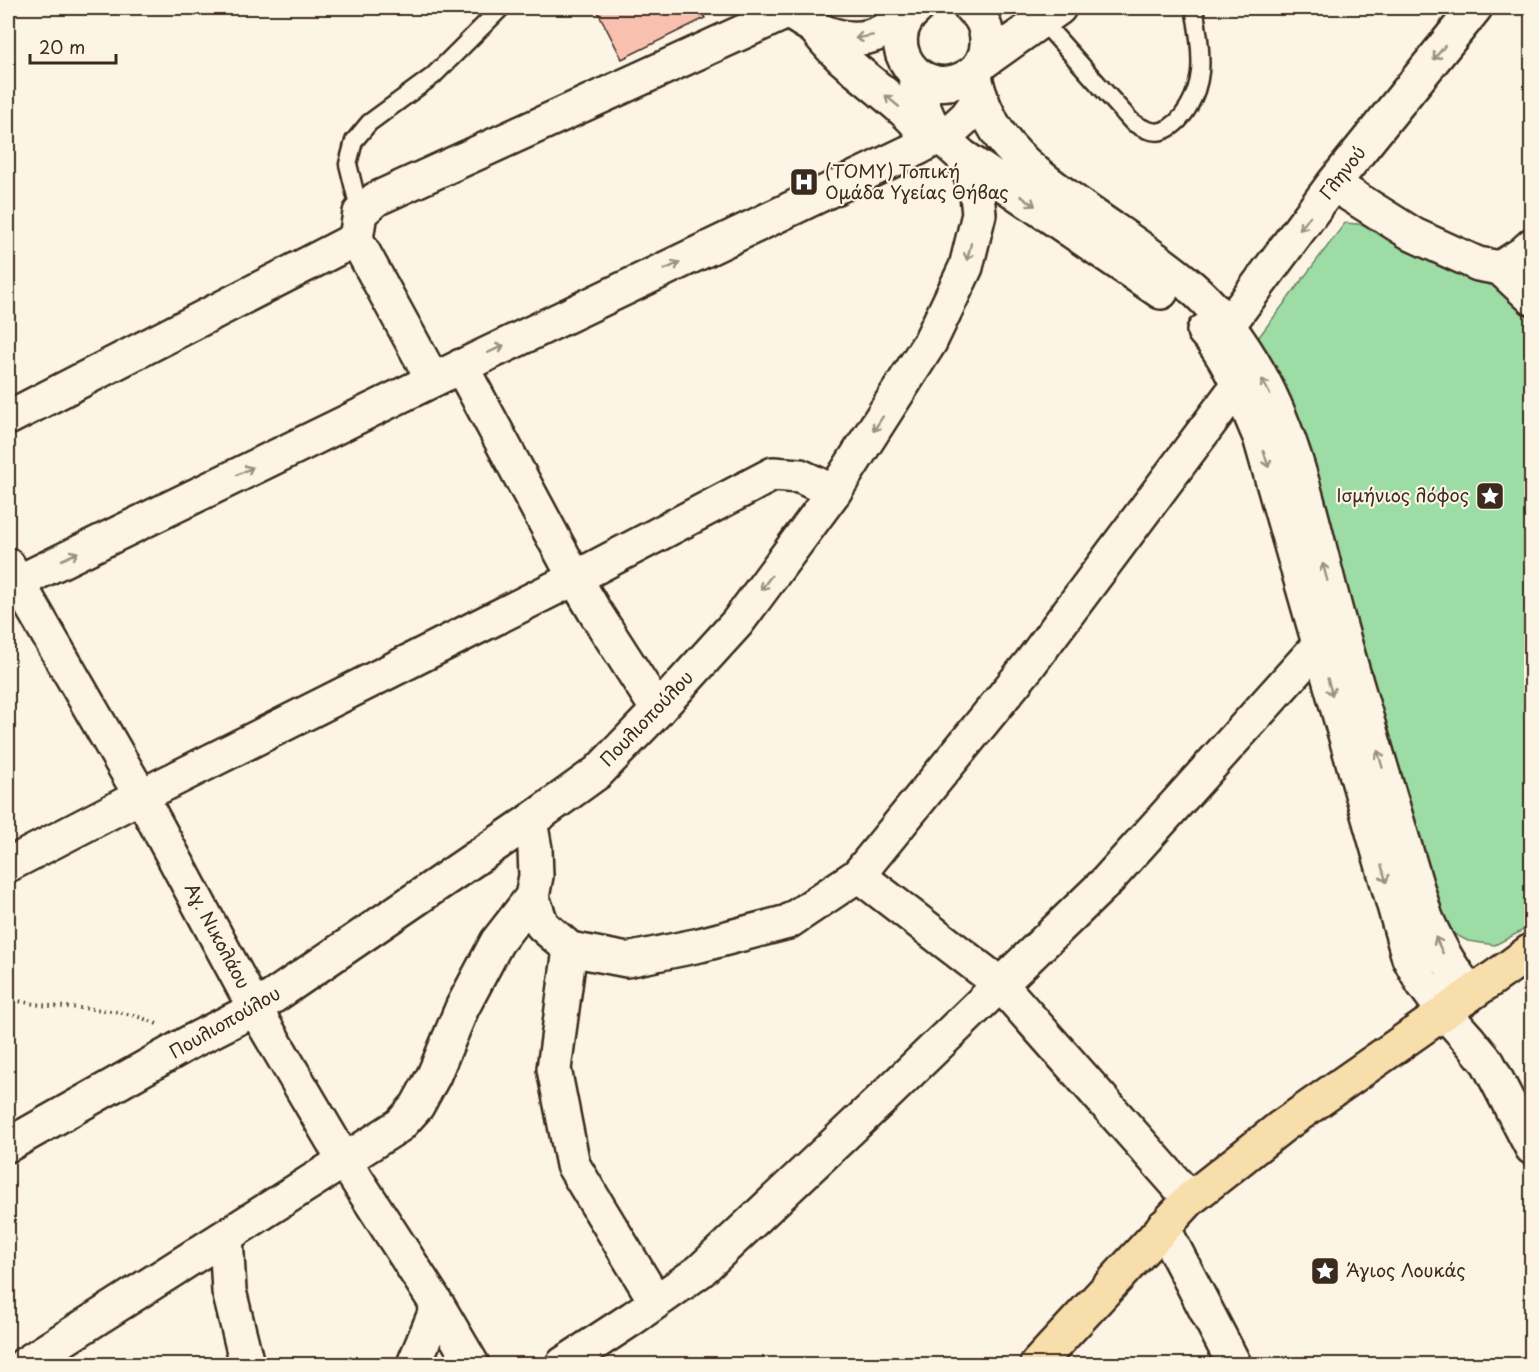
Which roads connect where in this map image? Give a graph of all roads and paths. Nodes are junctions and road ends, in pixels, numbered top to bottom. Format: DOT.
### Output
graph roads {
  1 [pos="501,8"];
  2 [pos="916,8"];
  3 [pos="971,8"];
  4 [pos="1194,8"];
  5 [pos="1475,8"];
  6 [pos="1050,14"];
  7 [pos="796,15"];
  8 [pos="914,72"];
  9 [pos="979,78"];
  10 [pos="941,147"];
  11 [pos="1334,184"];
  12 [pos="358,226"];
  13 [pos="1532,245"];
  14 [pos="1500,268"];
  15 [pos="1532,298"];
  16 [pos="1222,334"];
  17 [pos="447,373"];
  18 [pos="1238,385"];
  19 [pos="8,418"];
  20 [pos="834,492"];
  21 [pos="11,578"];
  22 [pos="575,578"];
  23 [pos="1322,626"];
  24 [pos="658,710"];
  25 [pos="141,796"];
  26 [pos="530,821"];
  27 [pos="8,865"];
  28 [pos="858,875"];
  29 [pos="532,897"];
  30 [pos="570,949"];
  31 [pos="1532,950"];
  32 [pos="1000,984"];
  33 [pos="1471,993"];
  34 [pos="8,999"];
  35 [pos="255,1009"];
  36 [pos="1444,1012"];
  37 [pos="192,1041"];
  38 [pos="8,1145"];
  39 [pos="1532,1148"];
  40 [pos="344,1160"];
  41 [pos="1190,1199"];
  42 [pos="1163,1227"];
  43 [pos="226,1236"];
  44 [pos="656,1302"];
  45 [pos="438,1306"];
  46 [pos="25,1365"];
  47 [pos="247,1365"];
  48 [pos="414,1365"];
  49 [pos="471,1365"];
  50 [pos="563,1365"];
  51 [pos="1037,1365"];
  52 [pos="1233,1365"];
  1 -- 12 [label="lane"];
  2 -- 7 [label="street, one-way"];
  2 -- 8 [label="street, Πουλιοπούλου"];
  3 -- 9 [label="street"];
  4 -- 6 [label="lane"];
  5 -- 11 [label="street, Γληνού, one-way"];
  6 -- 9 [label="street"];
  10 -- 7 [label="street, one-way"];
  7 -- 12 [label="street"];
  8 -- 9 [label="street"];
  8 -- 10 [label="street, Πουλιοπούλου"];
  9 -- 10 [label="street"];
  9 -- 16 [label="street"];
  10 -- 16 [label="street, one-way"];
  17 -- 10 [label="street, one-way"];
  10 -- 20 [label="street, Πουλιοπούλου, one-way"];
  11 -- 14 [label="street"];
  11 -- 16 [label="street, Γληνού, one-way"];
  12 -- 17 [label="street"];
  12 -- 19 [label="street"];
  13 -- 14 [label="street"];
  14 -- 15 [label="street"];
  16 -- 18 [label="street"];
  23 -- 16 [label="street, one-way"];
  21 -- 17 [label="street, one-way"];
  17 -- 22 [label="street"];
  18 -- 23 [label="street, one-way"];
  18 -- 28 [label="street"];
  20 -- 22 [label="street"];
  20 -- 24 [label="street, Πουλιοπούλου, one-way"];
  21 -- 25 [label="street, Αγ. Νικολάου"];
  22 -- 24 [label="street"];
  22 -- 25 [label="street"];
  23 -- 32 [label="street"];
  33 -- 23 [label="street, one-way"];
  23 -- 36 [label="street, one-way"];
  24 -- 26 [label="street, Πουλιοπούλου"];
  25 -- 27 [label="street"];
  25 -- 35 [label="street, Αγ. Νικολάου"];
  26 -- 29 [label="street"];
  26 -- 35 [label="street, Πουλιοπούλου"];
  28 -- 30 [label="street"];
  28 -- 32 [label="street"];
  29 -- 30 [label="street"];
  29 -- 40 [label="street"];
  30 -- 44 [label="street"];
  31 -- 33 [label="main road"];
  32 -- 41 [label="street"];
  32 -- 44 [label="street"];
  33 -- 36 [label="main road"];
  34 -- 37 [label="path"];
  35 -- 37 [label="street, Πουλιοπούλου"];
  35 -- 40 [label="street, Αγ. Νικολάου"];
  36 -- 39 [label="street"];
  36 -- 41 [label="main road"];
  37 -- 38 [label="street, Πουλιοπούλου"];
  40 -- 43 [label="street"];
  40 -- 45 [label="street, Αγ. Νικολάου"];
  41 -- 42 [label="main road"];
  42 -- 51 [label="main road"];
  42 -- 52 [label="street"];
  43 -- 46 [label="street"];
  43 -- 47 [label="street"];
  44 -- 50 [label="street"];
  45 -- 48 [label="street"];
  45 -- 49 [label="street, Αγ. Νικολάου"];
}
